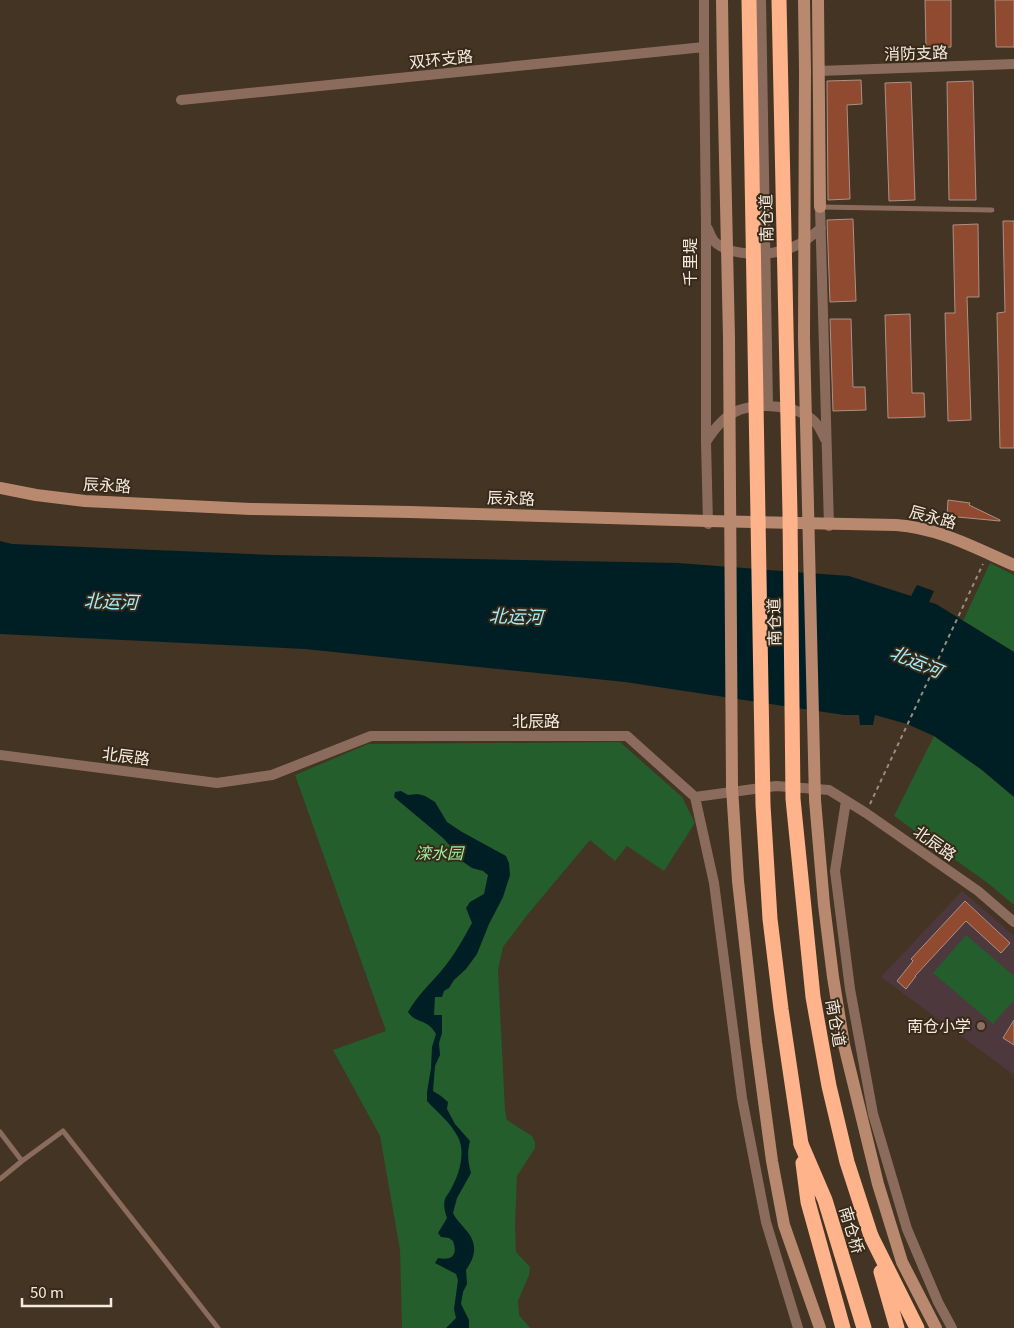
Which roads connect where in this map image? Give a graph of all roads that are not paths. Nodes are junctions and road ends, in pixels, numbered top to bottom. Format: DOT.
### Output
graph roads {
  1 [pos="704,0"];
  2 [pos="722,0"];
  3 [pos="749,0"];
  4 [pos="761,0"];
  5 [pos="780,0"];
  6 [pos="804,0"];
  7 [pos="818,0"];
  8 [pos="704,47"];
  9 [pos="1014,64"];
  10 [pos="819,72"];
  11 [pos="181,100"];
  12 [pos="820,207"];
  13 [pos="992,210"];
  14 [pos="706,226"];
  15 [pos="821,228"];
  16 [pos="765,254"];
  17 [pos="768,406"];
  18 [pos="706,442"];
  19 [pos="827,442"];
  20 [pos="0,488"];
  21 [pos="0,495"];
  22 [pos="831,522"];
  23 [pos="708,523"];
  24 [pos="1014,567"];
  25 [pos="0,755"];
  26 [pos="695,796"];
  27 [pos="846,801"];
  28 [pos="1014,922"];
  29 [pos="0,1132"];
  30 [pos="800,1144"];
  31 [pos="22,1161"];
  32 [pos="0,1179"];
  33 [pos="871,1236"];
  34 [pos="218,1328"];
  35 [pos="798,1328"];
  36 [pos="820,1328"];
  37 [pos="843,1328"];
  38 [pos="864,1328"];
  39 [pos="897,1328"];
  40 [pos="917,1328"];
  41 [pos="936,1328"];
  42 [pos="952,1328"];
  1 -- 8 [label="street, 千里堤"];
  2 -- 36 [label="street, bridge"];
  3 -- 30 [label="highway, 南仓道, bridge"];
  4 -- 16 [label="street"];
  5 -- 33 [label="highway, 南仓道, bridge"];
  6 -- 41 [label="street, bridge"];
  7 -- 10 [label="street"];
  8 -- 11 [label="street, 双环支路"];
  8 -- 14 [label="street, 千里堤"];
  9 -- 10 [label="street, 消防支路"];
  10 -- 12 [label="street"];
  12 -- 13 [label="lane"];
  12 -- 15 [label="street"];
  14 -- 16 [label="street"];
  14 -- 18 [label="street, 千里堤"];
  15 -- 16 [label="street"];
  15 -- 19 [label="street"];
  16 -- 17 [label="street"];
  17 -- 18 [label="street"];
  17 -- 19 [label="street"];
  18 -- 23 [label="street, 千里堤"];
  19 -- 22 [label="street"];
  20 -- 23 [label="street, 辰永路"];
  21 -- 23 [label="street, 辰永路"];
  22 -- 23 [label="street, 辰永路"];
  22 -- 24 [label="street, 辰永路"];
  22 -- 24 [label="street, 辰永路"];
  25 -- 26 [label="street, 北辰路"];
  26 -- 27 [label="street, 北辰路"];
  26 -- 35 [label="street"];
  27 -- 28 [label="street, 北辰路"];
  27 -- 42 [label="street"];
  29 -- 31 [label="lane"];
  30 -- 37 [label="highway, 南仓道"];
  30 -- 38 [label="highway, 南仓桥"];
  31 -- 32 [label="lane"];
  31 -- 34 [label="lane"];
  33 -- 39 [label="highway, 南仓桥"];
  33 -- 40 [label="highway"];
}
